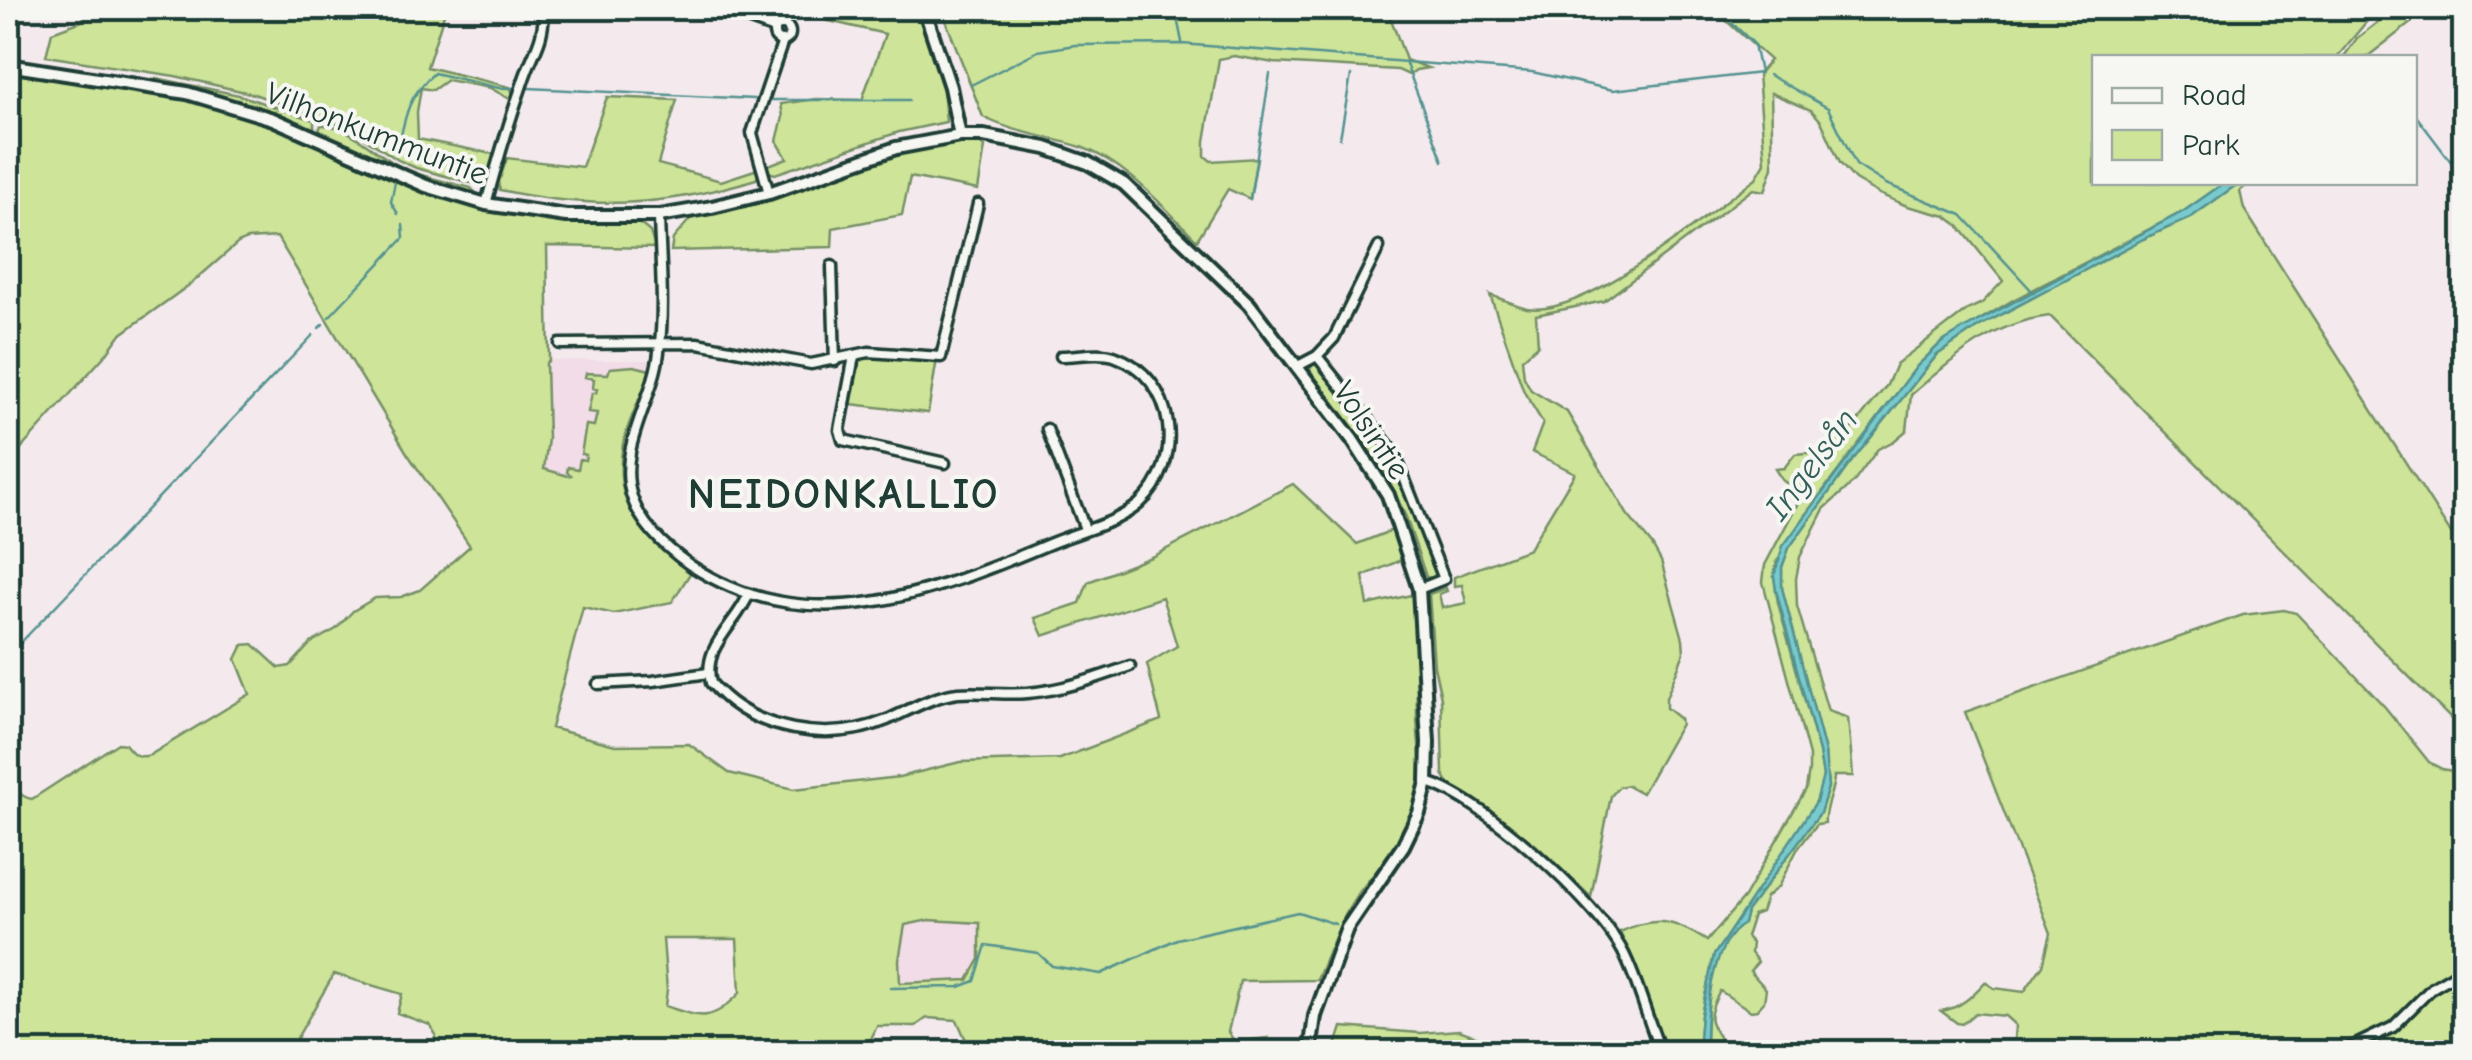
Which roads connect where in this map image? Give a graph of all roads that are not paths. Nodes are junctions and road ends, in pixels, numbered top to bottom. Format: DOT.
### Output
graph roads {
  1 [pos="544,8"];
  2 [pos="716,8"];
  3 [pos="924,8"];
  4 [pos="8,65"];
  5 [pos="960,136"];
  6 [pos="769,192"];
  7 [pos="486,204"];
  8 [pos="978,204"];
  9 [pos="659,216"];
  10 [pos="1378,247"];
  11 [pos="832,266"];
  12 [pos="560,344"];
  13 [pos="660,344"];
  14 [pos="854,356"];
  15 [pos="1061,356"];
  16 [pos="1317,356"];
  17 [pos="835,361"];
  18 [pos="1296,367"];
  19 [pos="1047,429"];
  20 [pos="945,463"];
  21 [pos="1085,529"];
  22 [pos="1419,589"];
  23 [pos="749,594"];
  24 [pos="1130,666"];
  25 [pos="708,672"];
  26 [pos="598,684"];
  27 [pos="1428,782"];
  28 [pos="2464,976"];
  29 [pos="1310,1052"];
  30 [pos="1661,1052"];
  31 [pos="2340,1052"];
  1 -- 7 [label="street"];
  2 -- 6 [label="street"];
  3 -- 5 [label="street"];
  4 -- 7 [label="street, Vilhonkummuntie"];
  5 -- 6 [label="street, Vilhonkummuntie"];
  5 -- 18 [label="street, Volsintie"];
  6 -- 9 [label="street, Vilhonkummuntie"];
  7 -- 9 [label="street, Vilhonkummuntie"];
  8 -- 14 [label="street"];
  9 -- 13 [label="street"];
  10 -- 16 [label="street"];
  11 -- 17 [label="street"];
  12 -- 13 [label="street"];
  13 -- 17 [label="street"];
  13 -- 23 [label="street"];
  14 -- 17 [label="street"];
  14 -- 20 [label="street"];
  15 -- 21 [label="street"];
  16 -- 18 [label="street"];
  16 -- 22 [label="street"];
  18 -- 22 [label="street, Volsintie"];
  19 -- 21 [label="street"];
  21 -- 23 [label="street"];
  22 -- 27 [label="street, Volsintie"];
  23 -- 25 [label="street"];
  24 -- 25 [label="street"];
  25 -- 26 [label="street"];
  27 -- 29 [label="street, Volsintie"];
  27 -- 30 [label="street"];
  28 -- 31 [label="street"];
}
